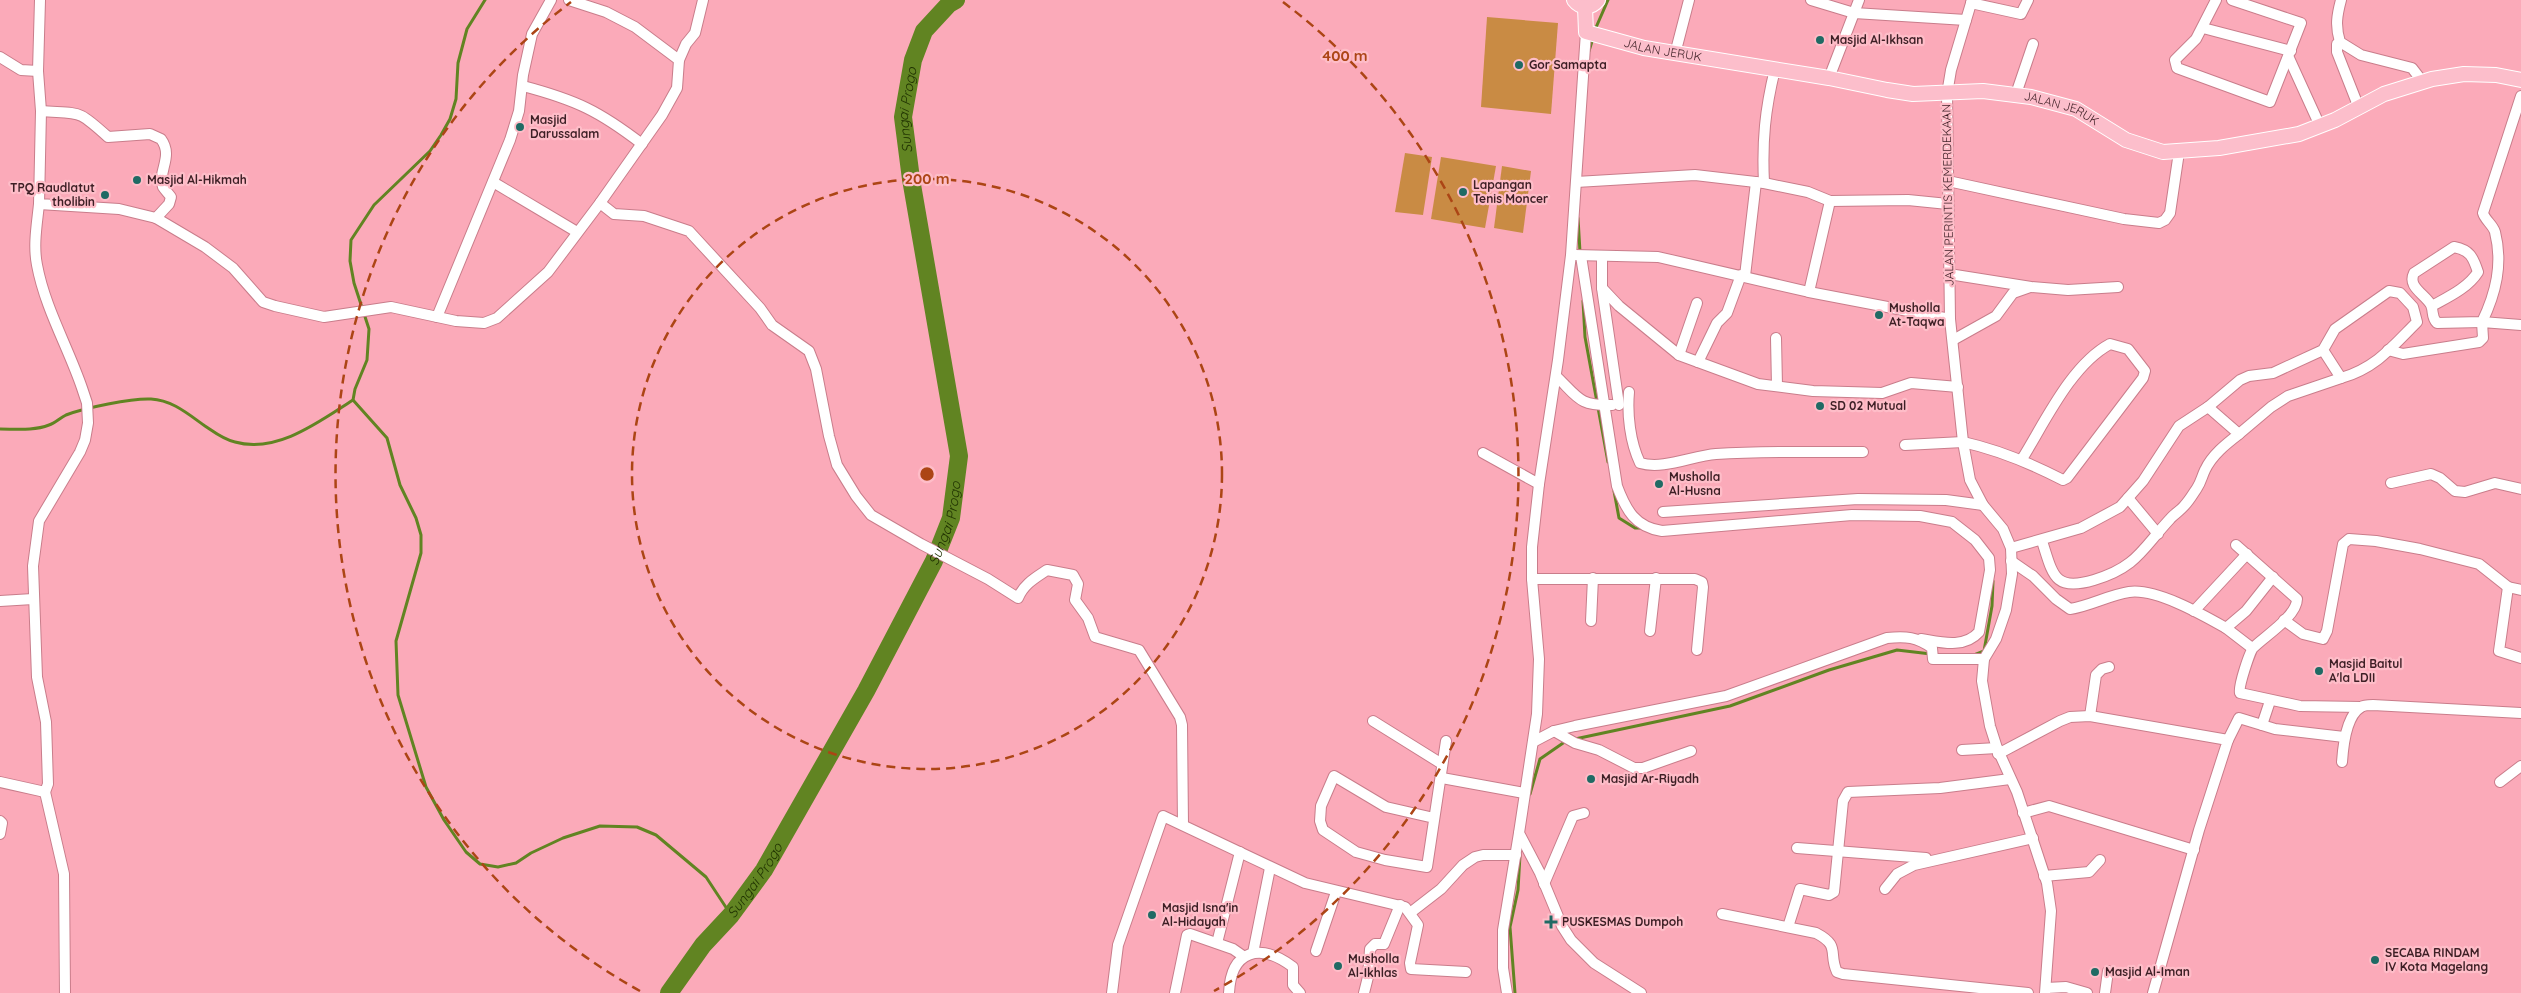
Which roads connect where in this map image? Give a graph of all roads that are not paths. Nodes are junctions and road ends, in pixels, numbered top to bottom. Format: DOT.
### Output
graph roads {
  1 [pos="40,0"];
  2 [pos="551,0"];
  3 [pos="569,0"];
  4 [pos="703,0"];
  5 [pos="1689,0"];
  6 [pos="1812,0"];
  7 [pos="1859,0"];
  8 [pos="2028,0"];
  9 [pos="2216,0"];
  10 [pos="2232,0"];
  11 [pos="2341,0"];
  12 [pos="1586,2"];
  13 [pos="1971,2"];
  14 [pos="1854,13"];
  15 [pos="1966,20"];
  16 [pos="2203,28"];
  17 [pos="1591,34"];
  18 [pos="2340,42"];
  19 [pos="2033,44"];
  20 [pos="1676,54"];
  21 [pos="2290,54"];
  22 [pos="0,57"];
  23 [pos="679,60"];
  24 [pos="1775,69"];
  25 [pos="38,71"];
  26 [pos="1829,78"];
  27 [pos="2521,80"];
  28 [pos="2422,81"];
  29 [pos="523,86"];
  30 [pos="1947,94"];
  31 [pos="2016,94"];
  32 [pos="2521,96"];
  33 [pos="2359,108"];
  34 [pos="41,111"];
  35 [pos="2320,126"];
  36 [pos="642,144"];
  37 [pos="2180,152"];
  38 [pos="1948,181"];
  39 [pos="493,182"];
  40 [pos="1577,182"];
  41 [pos="1760,182"];
  42 [pos="1830,201"];
  43 [pos="600,203"];
  44 [pos="39,204"];
  45 [pos="1948,204"];
  46 [pos="156,218"];
  47 [pos="577,232"];
  48 [pos="1579,256"];
  49 [pos="1600,256"];
  50 [pos="1949,274"];
  51 [pos="1743,275"];
  52 [pos="2031,287"];
  53 [pos="2118,287"];
  54 [pos="1602,288"];
  55 [pos="1809,292"];
  56 [pos="1697,303"];
  57 [pos="2432,306"];
  58 [pos="437,317"];
  59 [pos="1950,319"];
  60 [pos="2482,322"];
  61 [pos="2521,326"];
  62 [pos="1776,338"];
  63 [pos="1953,340"];
  64 [pos="2322,350"];
  65 [pos="2388,350"];
  66 [pos="1678,355"];
  67 [pos="1698,362"];
  68 [pos="1556,376"];
  69 [pos="2341,378"];
  70 [pos="1777,386"];
  71 [pos="1958,387"];
  72 [pos="1629,392"];
  73 [pos="1615,405"];
  74 [pos="2208,406"];
  75 [pos="2239,434"];
  76 [pos="1963,442"];
  77 [pos="1905,445"];
  78 [pos="1863,452"];
  79 [pos="1482,453"];
  80 [pos="2022,459"];
  81 [pos="2392,483"];
  82 [pos="1539,484"];
  83 [pos="2521,490"];
  84 [pos="2128,498"];
  85 [pos="1983,504"];
  86 [pos="1663,512"];
  87 [pos="2158,534"];
  88 [pos="2042,541"];
  89 [pos="2236,545"];
  90 [pos="2011,548"];
  91 [pos="2247,554"];
  92 [pos="2011,561"];
  93 [pos="2273,577"];
  94 [pos="1593,578"];
  95 [pos="1656,578"];
  96 [pos="1532,579"];
  97 [pos="2508,587"];
  98 [pos="2521,590"];
  99 [pos="33,599"];
  100 [pos="0,601"];
  101 [pos="2194,611"];
  102 [pos="2284,620"];
  103 [pos="1591,621"];
  104 [pos="2226,628"];
  105 [pos="1650,631"];
  106 [pos="1920,639"];
  107 [pos="2252,648"];
  108 [pos="1697,650"];
  109 [pos="2521,658"];
  110 [pos="1984,659"];
  111 [pos="2109,667"];
  112 [pos="2270,701"];
  113 [pos="2361,707"];
  114 [pos="2521,713"];
  115 [pos="2090,716"];
  116 [pos="1373,721"];
  117 [pos="2262,725"];
  118 [pos="1554,731"];
  119 [pos="2344,737"];
  120 [pos="2228,740"];
  121 [pos="1446,741"];
  122 [pos="1533,742"];
  123 [pos="1962,750"];
  124 [pos="1691,751"];
  125 [pos="1997,751"];
  126 [pos="2342,762"];
  127 [pos="1442,764"];
  128 [pos="2521,766"];
  129 [pos="1442,778"];
  130 [pos="2010,779"];
  131 [pos="0,782"];
  132 [pos="2500,782"];
  133 [pos="45,792"];
  134 [pos="1524,793"];
  135 [pos="1584,813"];
  136 [pos="2023,813"];
  137 [pos="1434,818"];
  138 [pos="0,821"];
  139 [pos="1183,825"];
  140 [pos="0,834"];
  141 [pos="1521,836"];
  142 [pos="2033,838"];
  143 [pos="1797,848"];
  144 [pos="2194,850"];
  145 [pos="1240,852"];
  146 [pos="1838,853"];
  147 [pos="1516,856"];
  148 [pos="1935,859"];
  149 [pos="2100,860"];
  150 [pos="1270,868"];
  151 [pos="2044,876"];
  152 [pos="1544,884"];
  153 [pos="1885,889"];
  154 [pos="1336,892"];
  155 [pos="1400,905"];
  156 [pos="1410,914"];
  157 [pos="1722,914"];
  158 [pos="1788,927"];
  159 [pos="1217,943"];
  160 [pos="1316,951"];
  161 [pos="1248,954"];
  162 [pos="2108,971"];
  163 [pos="1466,972"];
  164 [pos="2046,990"];
  165 [pos="64,993"];
  166 [pos="1112,993"];
  167 [pos="1175,993"];
  168 [pos="1228,993"];
  169 [pos="1300,993"];
  170 [pos="1364,993"];
  171 [pos="1507,993"];
  172 [pos="1642,993"];
  173 [pos="2028,993"];
  174 [pos="2087,993"];
  175 [pos="2105,993"];
  176 [pos="2153,993"];
  1 -- 25 [label="street"];
  2 -- 29 [label="street"];
  3 -- 23 [label="street"];
  4 -- 23 [label="street"];
  5 -- 20 [label="street"];
  6 -- 14 [label="street"];
  7 -- 14 [label="street"];
  8 -- 13 [label="street"];
  9 -- 16 [label="street"];
  10 -- 21 [label="street"];
  11 -- 18 [label="street"];
  12 -- 17 [label="main road"];
  13 -- 15 [label="street, JALAN PERINTIS KEMERDEKAAN"];
  14 -- 15 [label="street"];
  14 -- 26 [label="street"];
  15 -- 30 [label="street, JALAN PERINTIS KEMERDEKAAN"];
  16 -- 21 [label="street"];
  16 -- 21 [label="street"];
  17 -- 20 [label="main road, JALAN JERUK"];
  17 -- 40 [label="street"];
  18 -- 28 [label="street"];
  18 -- 33 [label="street"];
  19 -- 31 [label="street"];
  20 -- 24 [label="main road, JALAN JERUK"];
  21 -- 35 [label="street"];
  22 -- 25 [label="street"];
  23 -- 36 [label="street"];
  24 -- 26 [label="main road, JALAN JERUK"];
  24 -- 41 [label="street"];
  25 -- 34 [label="street"];
  26 -- 30 [label="main road, JALAN JERUK"];
  27 -- 28 [label="main road, JALAN JERUK"];
  28 -- 33 [label="main road, JALAN JERUK"];
  29 -- 36 [label="street"];
  29 -- 39 [label="street"];
  30 -- 31 [label="main road, JALAN JERUK"];
  30 -- 38 [label="street, JALAN PERINTIS KEMERDEKAAN"];
  31 -- 37 [label="main road, JALAN JERUK"];
  32 -- 60 [label="street"];
  33 -- 35 [label="main road, JALAN JERUK"];
  34 -- 44 [label="street"];
  34 -- 46 [label="street"];
  35 -- 37 [label="main road, JALAN JERUK"];
  36 -- 43 [label="street"];
  37 -- 38 [label="street"];
  38 -- 45 [label="street, JALAN PERINTIS KEMERDEKAAN"];
  39 -- 47 [label="street"];
  39 -- 58 [label="street"];
  40 -- 41 [label="street"];
  40 -- 48 [label="street"];
  41 -- 42 [label="street"];
  41 -- 51 [label="street"];
  42 -- 45 [label="street"];
  42 -- 55 [label="street"];
  43 -- 47 [label="street"];
  43 -- 139 [label="street"];
  44 -- 46 [label="street"];
  44 -- 99 [label="street"];
  45 -- 50 [label="street, JALAN PERINTIS KEMERDEKAAN"];
  46 -- 58 [label="street"];
  47 -- 58 [label="street"];
  48 -- 49 [label="street"];
  48 -- 68 [label="street"];
  48 -- 73 [label="street"];
  49 -- 51 [label="street"];
  49 -- 54 [label="street"];
  50 -- 52 [label="street"];
  50 -- 59 [label="street, JALAN PERINTIS KEMERDEKAAN"];
  51 -- 55 [label="street"];
  51 -- 67 [label="street"];
  52 -- 53 [label="street"];
  52 -- 63 [label="street"];
  54 -- 66 [label="street"];
  54 -- 73 [label="street"];
  55 -- 59 [label="street"];
  56 -- 66 [label="street"];
  57 -- 57 [label="street"];
  57 -- 60 [label="street"];
  59 -- 63 [label="street, JALAN PERINTIS KEMERDEKAAN"];
  60 -- 61 [label="street"];
  60 -- 65 [label="street"];
  62 -- 70 [label="street"];
  63 -- 71 [label="street, JALAN PERINTIS KEMERDEKAAN"];
  64 -- 65 [label="street"];
  64 -- 69 [label="street"];
  64 -- 74 [label="street"];
  65 -- 69 [label="street"];
  66 -- 67 [label="street"];
  67 -- 70 [label="street"];
  68 -- 73 [label="street"];
  68 -- 82 [label="street"];
  69 -- 75 [label="street"];
  70 -- 71 [label="street"];
  71 -- 76 [label="street, JALAN PERINTIS KEMERDEKAAN"];
  72 -- 73 [label="street"];
  73 -- 78 [label="street"];
  73 -- 106 [label="street"];
  74 -- 75 [label="street"];
  74 -- 84 [label="street"];
  75 -- 87 [label="street"];
  76 -- 77 [label="street"];
  76 -- 80 [label="street"];
  76 -- 85 [label="street, JALAN PERINTIS KEMERDEKAAN"];
  79 -- 82 [label="street"];
  80 -- 80 [label="street"];
  81 -- 83 [label="street"];
  82 -- 96 [label="street"];
  84 -- 87 [label="street"];
  84 -- 88 [label="street"];
  85 -- 86 [label="street"];
  85 -- 90 [label="street, JALAN PERINTIS KEMERDEKAAN"];
  87 -- 88 [label="street"];
  88 -- 90 [label="street"];
  89 -- 91 [label="street"];
  90 -- 92 [label="street, JALAN PERINTIS KEMERDEKAAN"];
  91 -- 93 [label="street"];
  91 -- 101 [label="street"];
  92 -- 101 [label="street"];
  92 -- 110 [label="street, JALAN PERINTIS KEMERDEKAAN"];
  93 -- 102 [label="street"];
  93 -- 104 [label="street"];
  94 -- 95 [label="street"];
  94 -- 96 [label="street"];
  94 -- 103 [label="street"];
  95 -- 105 [label="street"];
  95 -- 108 [label="street"];
  96 -- 122 [label="street"];
  97 -- 98 [label="street"];
  97 -- 102 [label="street"];
  97 -- 109 [label="street"];
  99 -- 100 [label="street"];
  99 -- 133 [label="street"];
  101 -- 104 [label="street"];
  102 -- 107 [label="street"];
  104 -- 107 [label="street"];
  106 -- 110 [label="street"];
  106 -- 118 [label="street"];
  107 -- 112 [label="street"];
  110 -- 125 [label="street, JALAN PERINTIS KEMERDEKAAN"];
  111 -- 115 [label="street"];
  112 -- 113 [label="street"];
  112 -- 117 [label="street"];
  113 -- 114 [label="street"];
  113 -- 119 [label="street"];
  115 -- 120 [label="street"];
  115 -- 125 [label="street"];
  116 -- 127 [label="street"];
  117 -- 119 [label="street"];
  117 -- 120 [label="street"];
  118 -- 122 [label="street"];
  118 -- 124 [label="street"];
  119 -- 126 [label="street"];
  120 -- 144 [label="street"];
  121 -- 127 [label="street"];
  122 -- 134 [label="street"];
  123 -- 125 [label="street"];
  125 -- 130 [label="street, JALAN PERINTIS KEMERDEKAAN"];
  127 -- 129 [label="street"];
  128 -- 132 [label="street"];
  129 -- 134 [label="street"];
  129 -- 137 [label="street"];
  130 -- 136 [label="street, JALAN PERINTIS KEMERDEKAAN"];
  130 -- 146 [label="street"];
  131 -- 133 [label="street"];
  133 -- 165 [label="street"];
  134 -- 141 [label="street"];
  135 -- 152 [label="street"];
  136 -- 142 [label="street, JALAN PERINTIS KEMERDEKAAN"];
  136 -- 144 [label="street"];
  137 -- 137 [label="street"];
  138 -- 140 [label="street"];
  139 -- 145 [label="street"];
  139 -- 166 [label="street"];
  141 -- 147 [label="street"];
  141 -- 152 [label="street"];
  142 -- 148 [label="street"];
  142 -- 151 [label="street, JALAN PERINTIS KEMERDEKAAN"];
  143 -- 146 [label="street"];
  144 -- 176 [label="street"];
  145 -- 150 [label="street"];
  145 -- 159 [label="street"];
  146 -- 148 [label="street"];
  146 -- 158 [label="street"];
  147 -- 156 [label="street"];
  147 -- 171 [label="street"];
  148 -- 153 [label="street"];
  149 -- 151 [label="street"];
  150 -- 154 [label="street"];
  150 -- 161 [label="street"];
  151 -- 164 [label="street, JALAN PERINTIS KEMERDEKAAN"];
  152 -- 172 [label="street"];
  154 -- 155 [label="street"];
  154 -- 160 [label="street"];
  155 -- 156 [label="street"];
  155 -- 170 [label="street"];
  156 -- 163 [label="street"];
  157 -- 158 [label="street"];
  158 -- 173 [label="street"];
  159 -- 161 [label="street"];
  159 -- 167 [label="street"];
  161 -- 168 [label="street"];
  161 -- 169 [label="street"];
  162 -- 175 [label="street"];
  164 -- 174 [label="street"];
}
